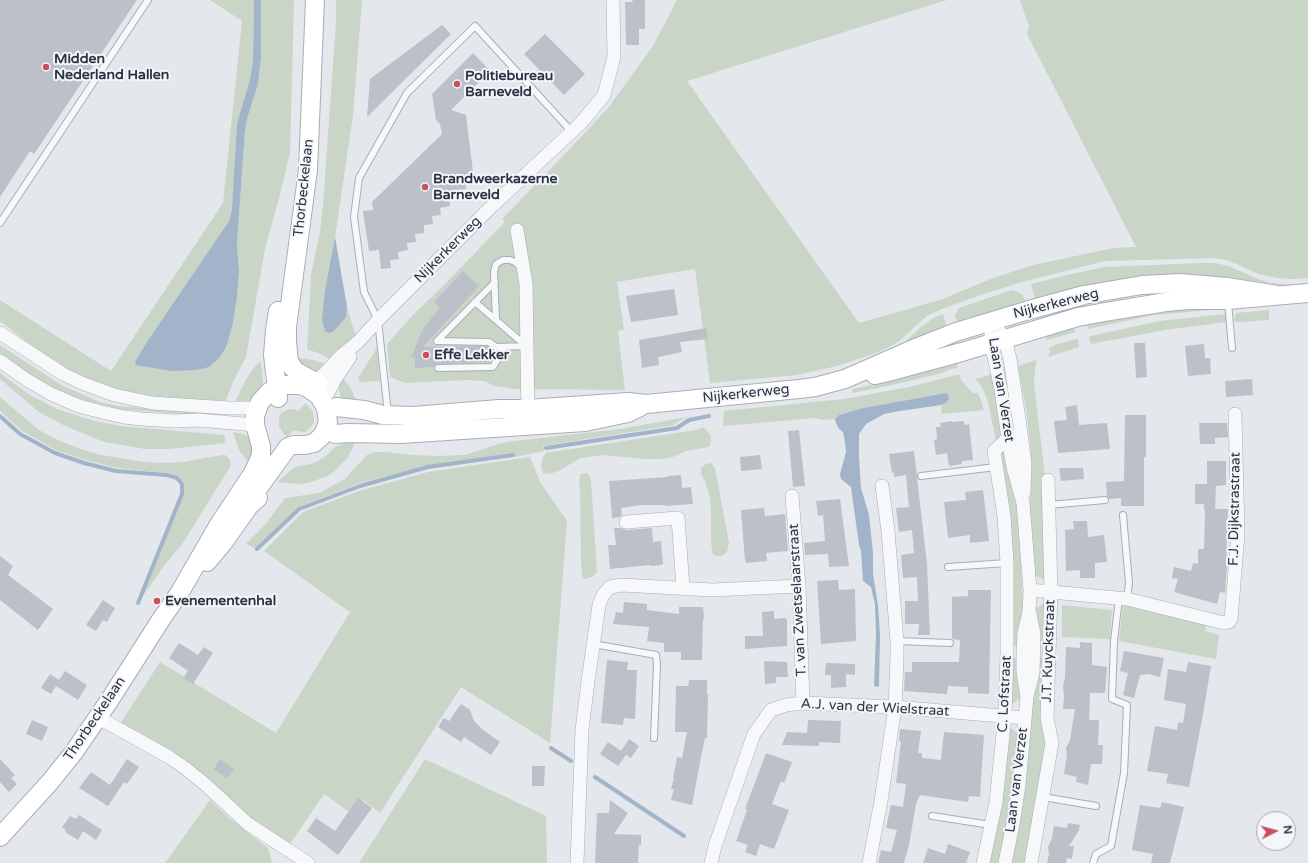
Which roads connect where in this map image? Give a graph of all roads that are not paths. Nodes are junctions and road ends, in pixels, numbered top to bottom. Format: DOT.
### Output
graph roads {
  1 [pos="148,0"];
  2 [pos="308,0"];
  3 [pos="315,0"];
  4 [pos="613,0"];
  5 [pos="572,132"];
  6 [pos="0,223"];
  7 [pos="518,230"];
  8 [pos="524,272"];
  9 [pos="495,282"];
  10 [pos="1228,293"];
  11 [pos="1308,293"];
  12 [pos="475,302"];
  13 [pos="378,320"];
  14 [pos="496,320"];
  15 [pos="991,321"];
  16 [pos="0,333"];
  17 [pos="998,341"];
  18 [pos="527,346"];
  19 [pos="505,347"];
  20 [pos="1232,348"];
  21 [pos="0,361"];
  22 [pos="438,368"];
  23 [pos="845,379"];
  24 [pos="274,393"];
  25 [pos="327,405"];
  26 [pos="1235,414"];
  27 [pos="528,418"];
  28 [pos="259,423"];
  29 [pos="392,423"];
  30 [pos="1021,436"];
  31 [pos="1008,438"];
  32 [pos="288,454"];
  33 [pos="996,467"];
  34 [pos="921,476"];
  35 [pos="1048,480"];
  36 [pos="882,486"];
  37 [pos="792,496"];
  38 [pos="1105,500"];
  39 [pos="1023,503"];
  40 [pos="1049,505"];
  41 [pos="1123,515"];
  42 [pos="626,522"];
  43 [pos="1007,562"];
  44 [pos="948,567"];
  45 [pos="799,586"];
  46 [pos="683,588"];
  47 [pos="1030,590"];
  48 [pos="180,592"];
  49 [pos="1051,592"];
  50 [pos="1123,598"];
  51 [pos="897,641"];
  52 [pos="950,643"];
  53 [pos="593,644"];
  54 [pos="803,703"];
  55 [pos="895,706"];
  56 [pos="1005,715"];
  57 [pos="97,718"];
  58 [pos="1025,718"];
  59 [pos="654,738"];
  60 [pos="1044,797"];
  61 [pos="1096,806"];
  62 [pos="932,816"];
  63 [pos="992,825"];
  64 [pos="0,837"];
  65 [pos="308,863"];
  66 [pos="578,863"];
  67 [pos="711,863"];
  68 [pos="868,863"];
  69 [pos="983,863"];
  70 [pos="1005,863"];
  71 [pos="1032,863"];
  72 [pos="1093,863"];
  1 -- 6 [label="lane"];
  2 -- 24 [label="main road, Thorbeckelaan"];
  3 -- 25 [label="main road, Thorbeckelaan"];
  4 -- 5 [label="street, Nijkerkerweg"];
  5 -- 13 [label="street, Nijkerkerweg"];
  5 -- 13 [label="lane"];
  7 -- 8 [label="street"];
  8 -- 9 [label="lane"];
  8 -- 18 [label="street"];
  9 -- 12 [label="lane"];
  9 -- 14 [label="lane"];
  10 -- 11 [label="main road, Nijkerkerweg"];
  10 -- 15 [label="main road, Nijkerkerweg"];
  10 -- 17 [label="main road, Nijkerkerweg"];
  10 -- 20 [label="lane"];
  12 -- 14 [label="lane"];
  12 -- 19 [label="lane"];
  13 -- 25 [label="street, Nijkerkerweg"];
  13 -- 29 [label="lane"];
  14 -- 18 [label="lane"];
  15 -- 17 [label="street, Laan van Verzet"];
  15 -- 23 [label="main road, Nijkerkerweg"];
  16 -- 28 [label="street"];
  17 -- 23 [label="main road, Nijkerkerweg"];
  17 -- 30 [label="street, Laan van Verzet"];
  17 -- 31 [label="street, Laan van Verzet"];
  18 -- 19 [label="lane"];
  18 -- 27 [label="street"];
  19 -- 22 [label="lane"];
  21 -- 28 [label="street"];
  23 -- 27 [label="main road, Nijkerkerweg"];
  24 -- 25 [label="main road"];
  24 -- 28 [label="main road"];
  25 -- 29 [label="main road, Nijkerkerweg"];
  25 -- 29 [label="main road, Nijkerkerweg"];
  25 -- 32 [label="main road"];
  26 -- 50 [label="street, F.J. Dijkstrastraat"];
  27 -- 29 [label="main road, Nijkerkerweg"];
  28 -- 32 [label="main road"];
  28 -- 48 [label="main road, Thorbeckelaan"];
  30 -- 31 [label="street"];
  30 -- 39 [label="street, Laan van Verzet"];
  31 -- 33 [label="street, C. Lofstraat"];
  31 -- 39 [label="street, Laan van Verzet"];
  32 -- 48 [label="main road, Thorbeckelaan"];
  33 -- 34 [label="lane"];
  33 -- 43 [label="street, C. Lofstraat"];
  35 -- 40 [label="street, J.T. Kuyckstraat"];
  36 -- 51 [label="street"];
  37 -- 45 [label="street, T. van Zwetselaarstraat"];
  38 -- 40 [label="lane"];
  39 -- 47 [label="street, Laan van Verzet"];
  40 -- 49 [label="street, J.T. Kuyckstraat"];
  41 -- 50 [label="lane"];
  42 -- 46 [label="street"];
  43 -- 44 [label="lane"];
  43 -- 56 [label="street, C. Lofstraat"];
  45 -- 46 [label="street"];
  45 -- 54 [label="street, T. van Zwetselaarstraat"];
  46 -- 53 [label="street"];
  47 -- 49 [label="street"];
  47 -- 58 [label="street, Laan van Verzet"];
  48 -- 57 [label="main road, Thorbeckelaan"];
  49 -- 50 [label="street"];
  49 -- 60 [label="street, J.T. Kuyckstraat"];
  50 -- 72 [label="lane"];
  51 -- 52 [label="lane"];
  51 -- 55 [label="street"];
  53 -- 59 [label="lane"];
  53 -- 66 [label="street"];
  54 -- 55 [label="street, A.J. van der Wielstraat"];
  54 -- 67 [label="street, A.J. van der Wielstraat"];
  55 -- 56 [label="street, A.J. van der Wielstraat"];
  55 -- 68 [label="street"];
  56 -- 58 [label="street, A.J. van der Wielstraat"];
  56 -- 63 [label="street, C. Lofstraat"];
  57 -- 64 [label="main road, Thorbeckelaan"];
  57 -- 65 [label="street"];
  58 -- 70 [label="street, Laan van Verzet"];
  60 -- 61 [label="lane"];
  60 -- 71 [label="street, J.T. Kuyckstraat"];
  62 -- 63 [label="lane"];
  63 -- 69 [label="street, C. Lofstraat"];
}
